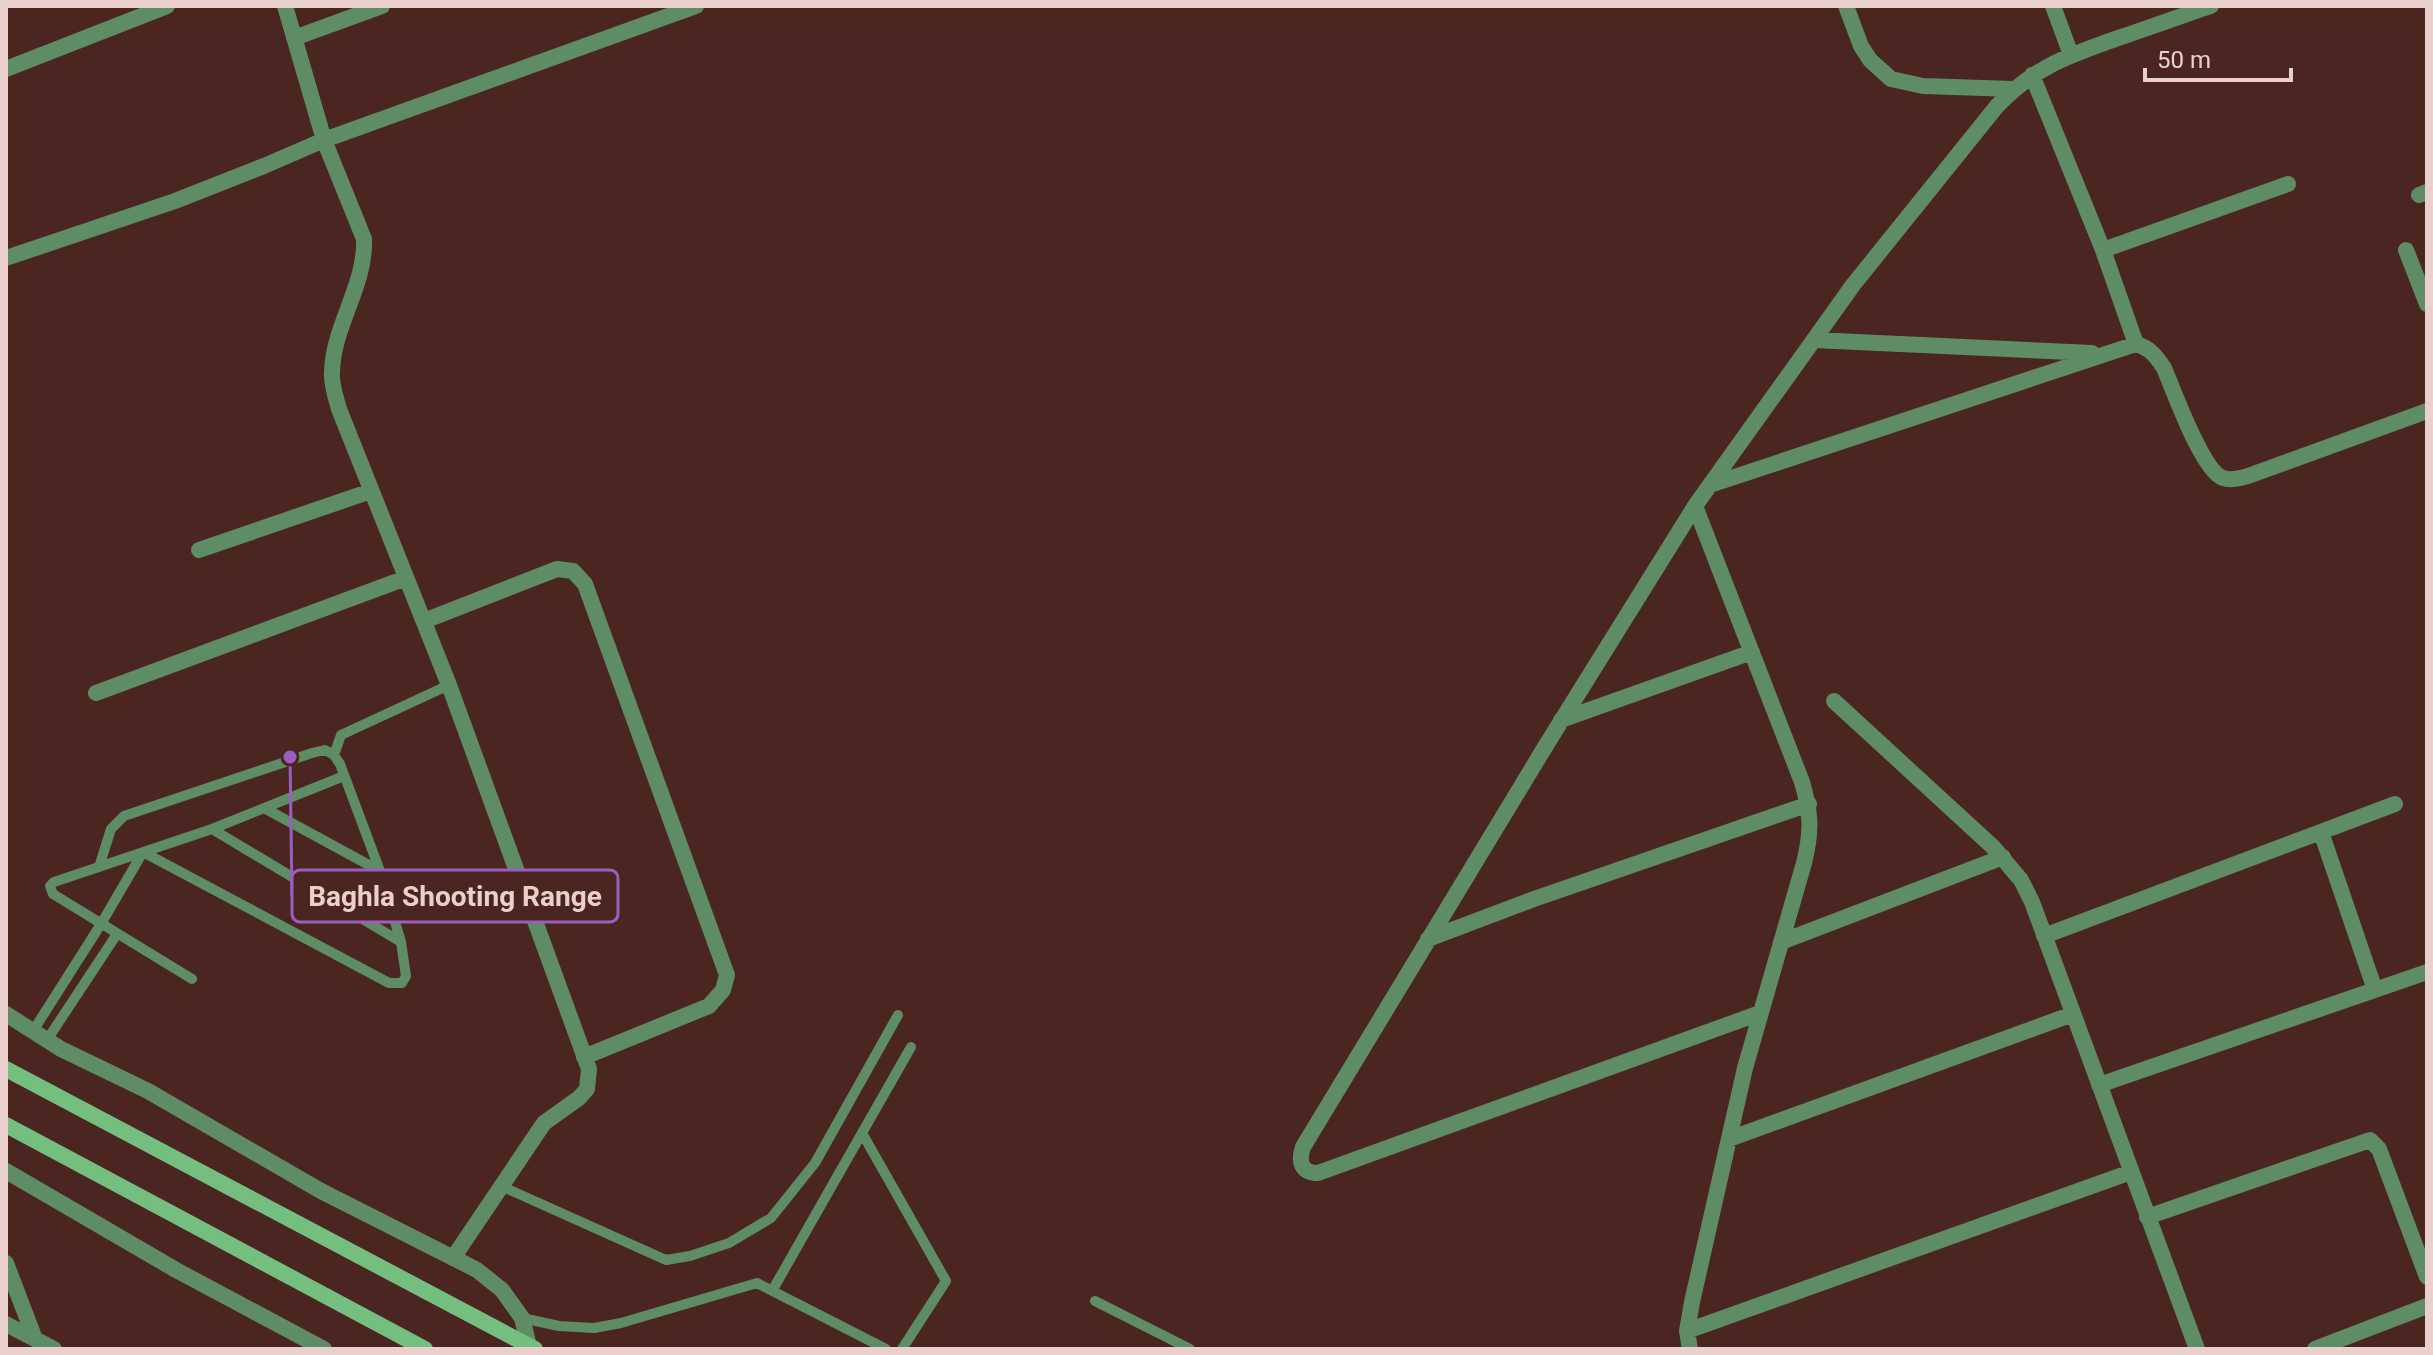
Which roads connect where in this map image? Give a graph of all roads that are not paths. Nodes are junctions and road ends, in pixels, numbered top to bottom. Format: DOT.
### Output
graph roads {
  1 [pos="167,6"];
  2 [pos="285,6"];
  3 [pos="382,6"];
  4 [pos="696,6"];
  5 [pos="1846,6"];
  6 [pos="2053,6"];
  7 [pos="2211,6"];
  8 [pos="294,38"];
  9 [pos="2071,55"];
  10 [pos="6,69"];
  11 [pos="2032,75"];
  12 [pos="2013,89"];
  13 [pos="324,140"];
  14 [pos="2288,184"];
  15 [pos="2103,250"];
  16 [pos="2406,250"];
  17 [pos="6,258"];
  18 [pos="2427,304"];
  19 [pos="1814,340"];
  20 [pos="2136,344"];
  21 [pos="2101,353"];
  22 [pos="2427,411"];
  23 [pos="1710,485"];
  24 [pos="371,491"];
  25 [pos="1695,506"];
  26 [pos="199,550"];
  27 [pos="406,578"];
  28 [pos="424,621"];
  29 [pos="1752,652"];
  30 [pos="449,685"];
  31 [pos="96,693"];
  32 [pos="1834,701"];
  33 [pos="1561,720"];
  34 [pos="334,755"];
  35 [pos="344,776"];
  36 [pos="1809,804"];
  37 [pos="2395,804"];
  38 [pos="264,808"];
  39 [pos="212,829"];
  40 [pos="2321,832"];
  41 [pos="143,852"];
  42 [pos="2003,857"];
  43 [pos="99,867"];
  44 [pos="380,871"];
  45 [pos="101,924"];
  46 [pos="117,934"];
  47 [pos="2044,936"];
  48 [pos="1428,939"];
  49 [pos="401,942"];
  50 [pos="1781,942"];
  51 [pos="2427,972"];
  52 [pos="192,979"];
  53 [pos="2375,990"];
  54 [pos="1760,1013"];
  55 [pos="6,1014"];
  56 [pos="2073,1014"];
  57 [pos="898,1015"];
  58 [pos="40,1036"];
  59 [pos="911,1047"];
  60 [pos="584,1057"];
  61 [pos="6,1069"];
  62 [pos="2099,1085"];
  63 [pos="6,1125"];
  64 [pos="862,1133"];
  65 [pos="1729,1139"];
  66 [pos="6,1171"];
  67 [pos="2131,1172"];
  68 [pos="501,1186"];
  69 [pos="2147,1217"];
  70 [pos="453,1258"];
  71 [pos="6,1263"];
  72 [pos="2427,1277"];
  73 [pos="772,1291"];
  74 [pos="1095,1301"];
  75 [pos="2427,1306"];
  76 [pos="522,1318"];
  77 [pos="6,1324"];
  78 [pos="1687,1331"];
  79 [pos="35,1339"];
  80 [pos="532,1348"];
  81 [pos="54,1349"];
  82 [pos="324,1349"];
  83 [pos="425,1349"];
  84 [pos="886,1349"];
  85 [pos="902,1349"];
  86 [pos="1190,1349"];
  87 [pos="1690,1349"];
  88 [pos="2197,1349"];
  89 [pos="2315,1349"];
  1 -- 10 [label="street"];
  2 -- 8 [label="street"];
  3 -- 8 [label="street"];
  4 -- 13 [label="street"];
  5 -- 12 [label="street"];
  6 -- 9 [label="street"];
  7 -- 9 [label="street"];
  8 -- 13 [label="street"];
  9 -- 11 [label="street"];
  11 -- 12 [label="street"];
  11 -- 15 [label="street"];
  12 -- 19 [label="street"];
  13 -- 17 [label="street"];
  13 -- 24 [label="street"];
  14 -- 15 [label="street"];
  15 -- 20 [label="street"];
  16 -- 18 [label="street"];
  19 -- 21 [label="street"];
  19 -- 23 [label="street"];
  20 -- 21 [label="street"];
  20 -- 22 [label="street"];
  21 -- 23 [label="street"];
  23 -- 25 [label="street"];
  24 -- 26 [label="street"];
  24 -- 27 [label="street"];
  25 -- 29 [label="street"];
  25 -- 33 [label="street"];
  27 -- 28 [label="street"];
  27 -- 31 [label="street"];
  28 -- 30 [label="street"];
  28 -- 60 [label="street"];
  29 -- 33 [label="street"];
  29 -- 36 [label="street"];
  30 -- 34 [label="lane"];
  30 -- 60 [label="street"];
  32 -- 42 [label="street"];
  33 -- 48 [label="street"];
  34 -- 35 [label="lane"];
  34 -- 43 [label="lane"];
  35 -- 38 [label="lane"];
  35 -- 44 [label="lane"];
  36 -- 48 [label="street"];
  36 -- 50 [label="street"];
  37 -- 40 [label="street"];
  38 -- 39 [label="lane"];
  38 -- 44 [label="lane"];
  39 -- 41 [label="lane"];
  39 -- 49 [label="lane"];
  40 -- 47 [label="street"];
  40 -- 53 [label="street"];
  41 -- 43 [label="lane"];
  41 -- 45 [label="lane"];
  41 -- 49 [label="lane"];
  42 -- 47 [label="street"];
  42 -- 50 [label="street"];
  43 -- 45 [label="lane"];
  44 -- 49 [label="lane"];
  45 -- 46 [label="lane"];
  45 -- 58 [label="lane"];
  46 -- 52 [label="lane"];
  46 -- 58 [label="lane"];
  47 -- 56 [label="street"];
  48 -- 54 [label="street"];
  50 -- 54 [label="street"];
  51 -- 53 [label="street"];
  53 -- 62 [label="street"];
  54 -- 65 [label="street"];
  55 -- 58 [label="street"];
  56 -- 62 [label="street"];
  56 -- 65 [label="street"];
  57 -- 68 [label="lane"];
  58 -- 70 [label="street"];
  59 -- 64 [label="lane"];
  60 -- 68 [label="street"];
  61 -- 80 [label="main road"];
  62 -- 67 [label="street"];
  63 -- 83 [label="main road"];
  64 -- 73 [label="lane"];
  64 -- 85 [label="lane"];
  65 -- 78 [label="street"];
  66 -- 82 [label="street"];
  67 -- 69 [label="street"];
  67 -- 78 [label="street"];
  68 -- 70 [label="street"];
  69 -- 72 [label="street"];
  69 -- 88 [label="street"];
  70 -- 76 [label="street"];
  71 -- 79 [label="street"];
  73 -- 76 [label="lane"];
  73 -- 84 [label="lane"];
  74 -- 86 [label="lane"];
  75 -- 89 [label="street"];
  76 -- 80 [label="street"];
  77 -- 79 [label="street"];
  78 -- 87 [label="street"];
  79 -- 81 [label="street"];
}
